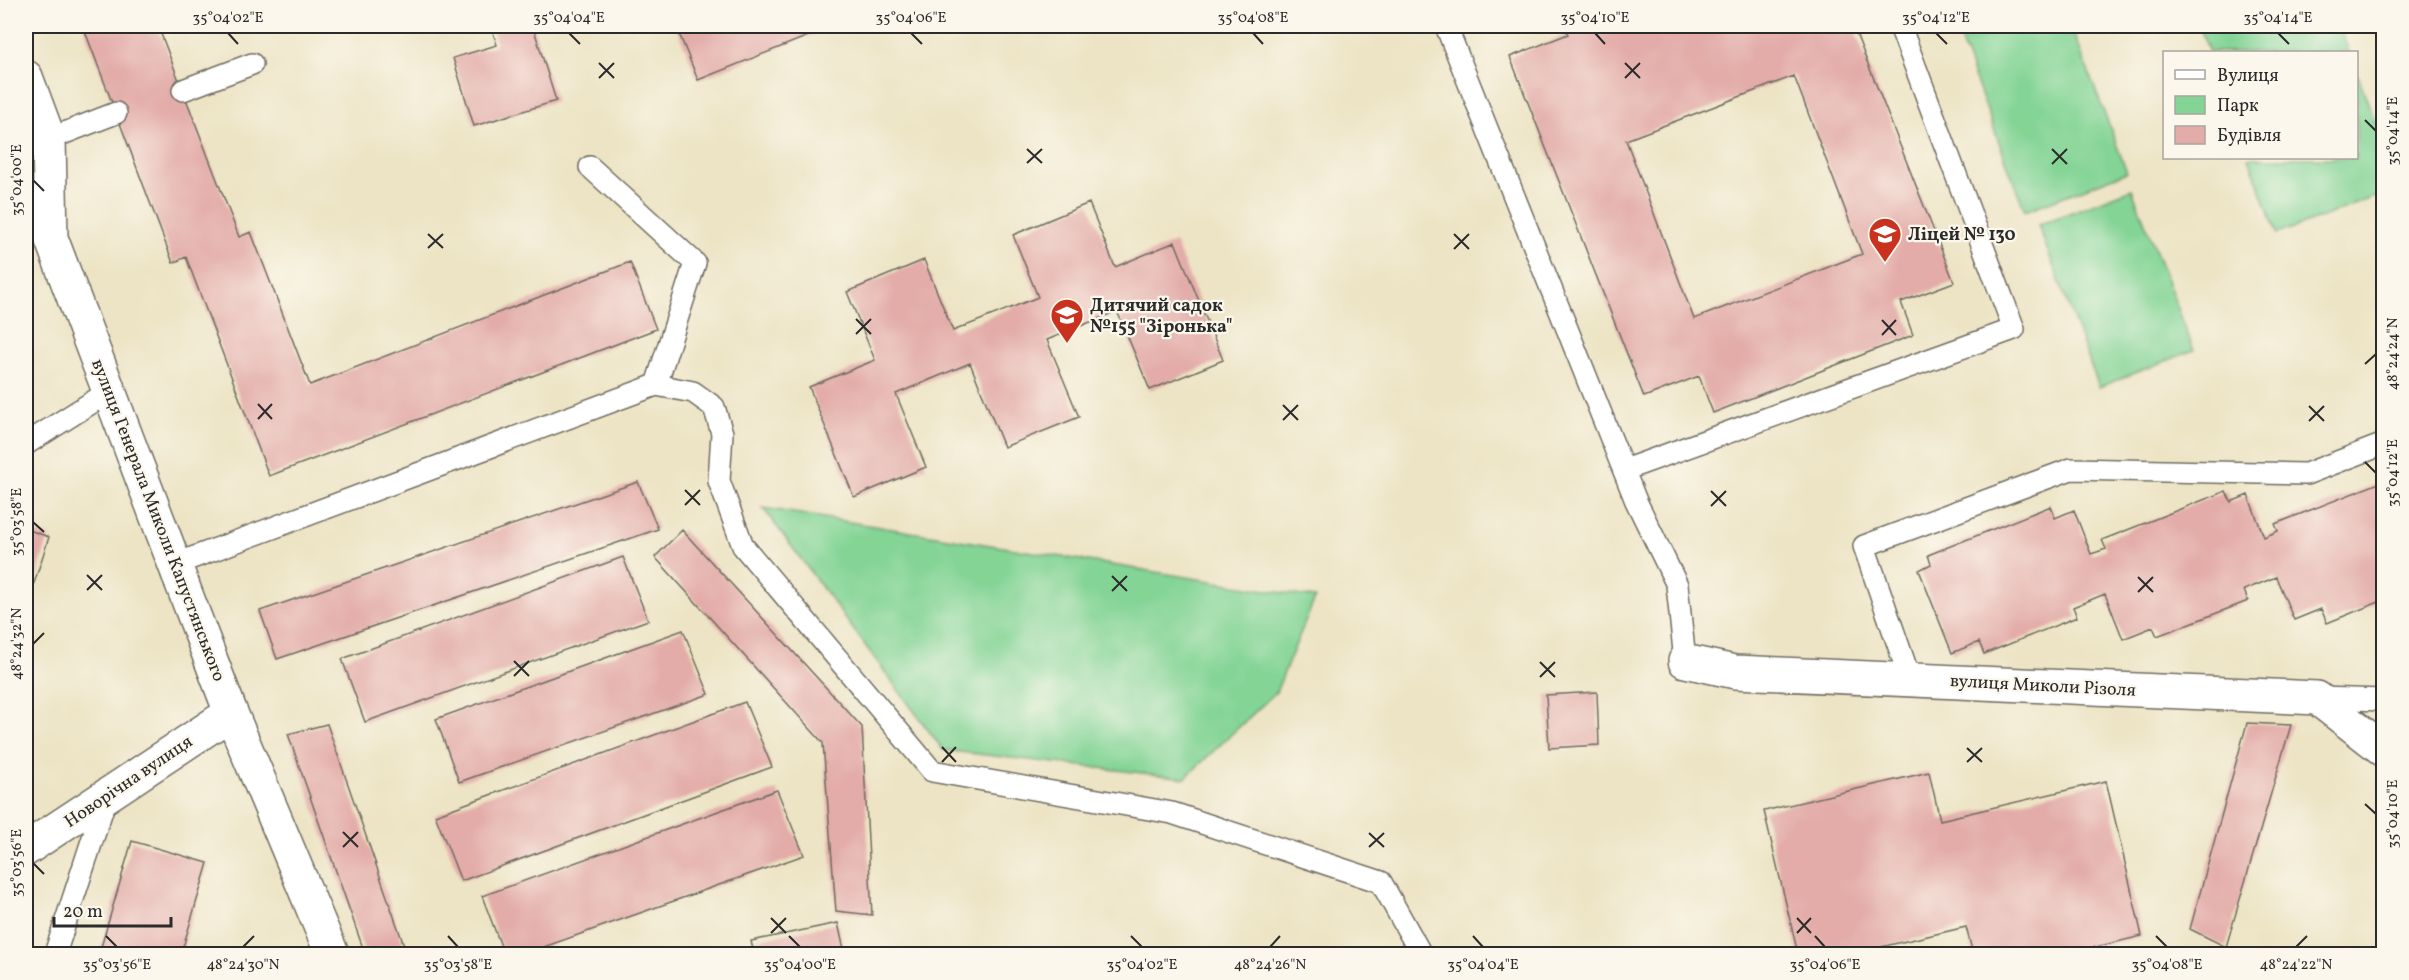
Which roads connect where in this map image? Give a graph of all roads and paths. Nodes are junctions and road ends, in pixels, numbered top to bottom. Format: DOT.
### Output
graph roads {
  1 [pos="1446,26"];
  2 [pos="1900,26"];
  3 [pos="252,64"];
  4 [pos="26,76"];
  5 [pos="183,90"];
  6 [pos="116,113"];
  7 [pos="49,140"];
  8 [pos="590,168"];
  9 [pos="656,385"];
  10 [pos="110,391"];
  11 [pos="26,444"];
  12 [pos="2384,444"];
  13 [pos="1624,470"];
  14 [pos="176,564"];
  15 [pos="1684,662"];
  16 [pos="1910,680"];
  17 [pos="2317,698"];
  18 [pos="2384,700"];
  19 [pos="231,712"];
  20 [pos="2384,750"];
  21 [pos="108,794"];
  22 [pos="26,849"];
  23 [pos="55,954"];
  24 [pos="332,954"];
  25 [pos="1421,954"];
  1 -- 13 [label="lane"];
  2 -- 13 [label="lane"];
  3 -- 5 [label="lane"];
  4 -- 7 [label="street, вулиця Генерала Миколи Капустянського"];
  6 -- 7 [label="lane"];
  7 -- 10 [label="street, вулиця Генерала Миколи Капустянського"];
  8 -- 9 [label="lane"];
  9 -- 14 [label="lane"];
  9 -- 25 [label="lane"];
  10 -- 11 [label="lane"];
  10 -- 14 [label="street, вулиця Генерала Миколи Капустянського"];
  12 -- 16 [label="lane"];
  13 -- 15 [label="lane"];
  14 -- 19 [label="street, вулиця Генерала Миколи Капустянського"];
  15 -- 16 [label="street, вулиця Миколи Різоля"];
  16 -- 17 [label="street, вулиця Миколи Різоля"];
  17 -- 18 [label="lane"];
  17 -- 20 [label="street"];
  19 -- 21 [label="street, Новорічна вулиця"];
  19 -- 24 [label="street, вулиця Генерала Миколи Капустянського"];
  21 -- 22 [label="street, Новорічна вулиця"];
  21 -- 23 [label="lane"];
}
